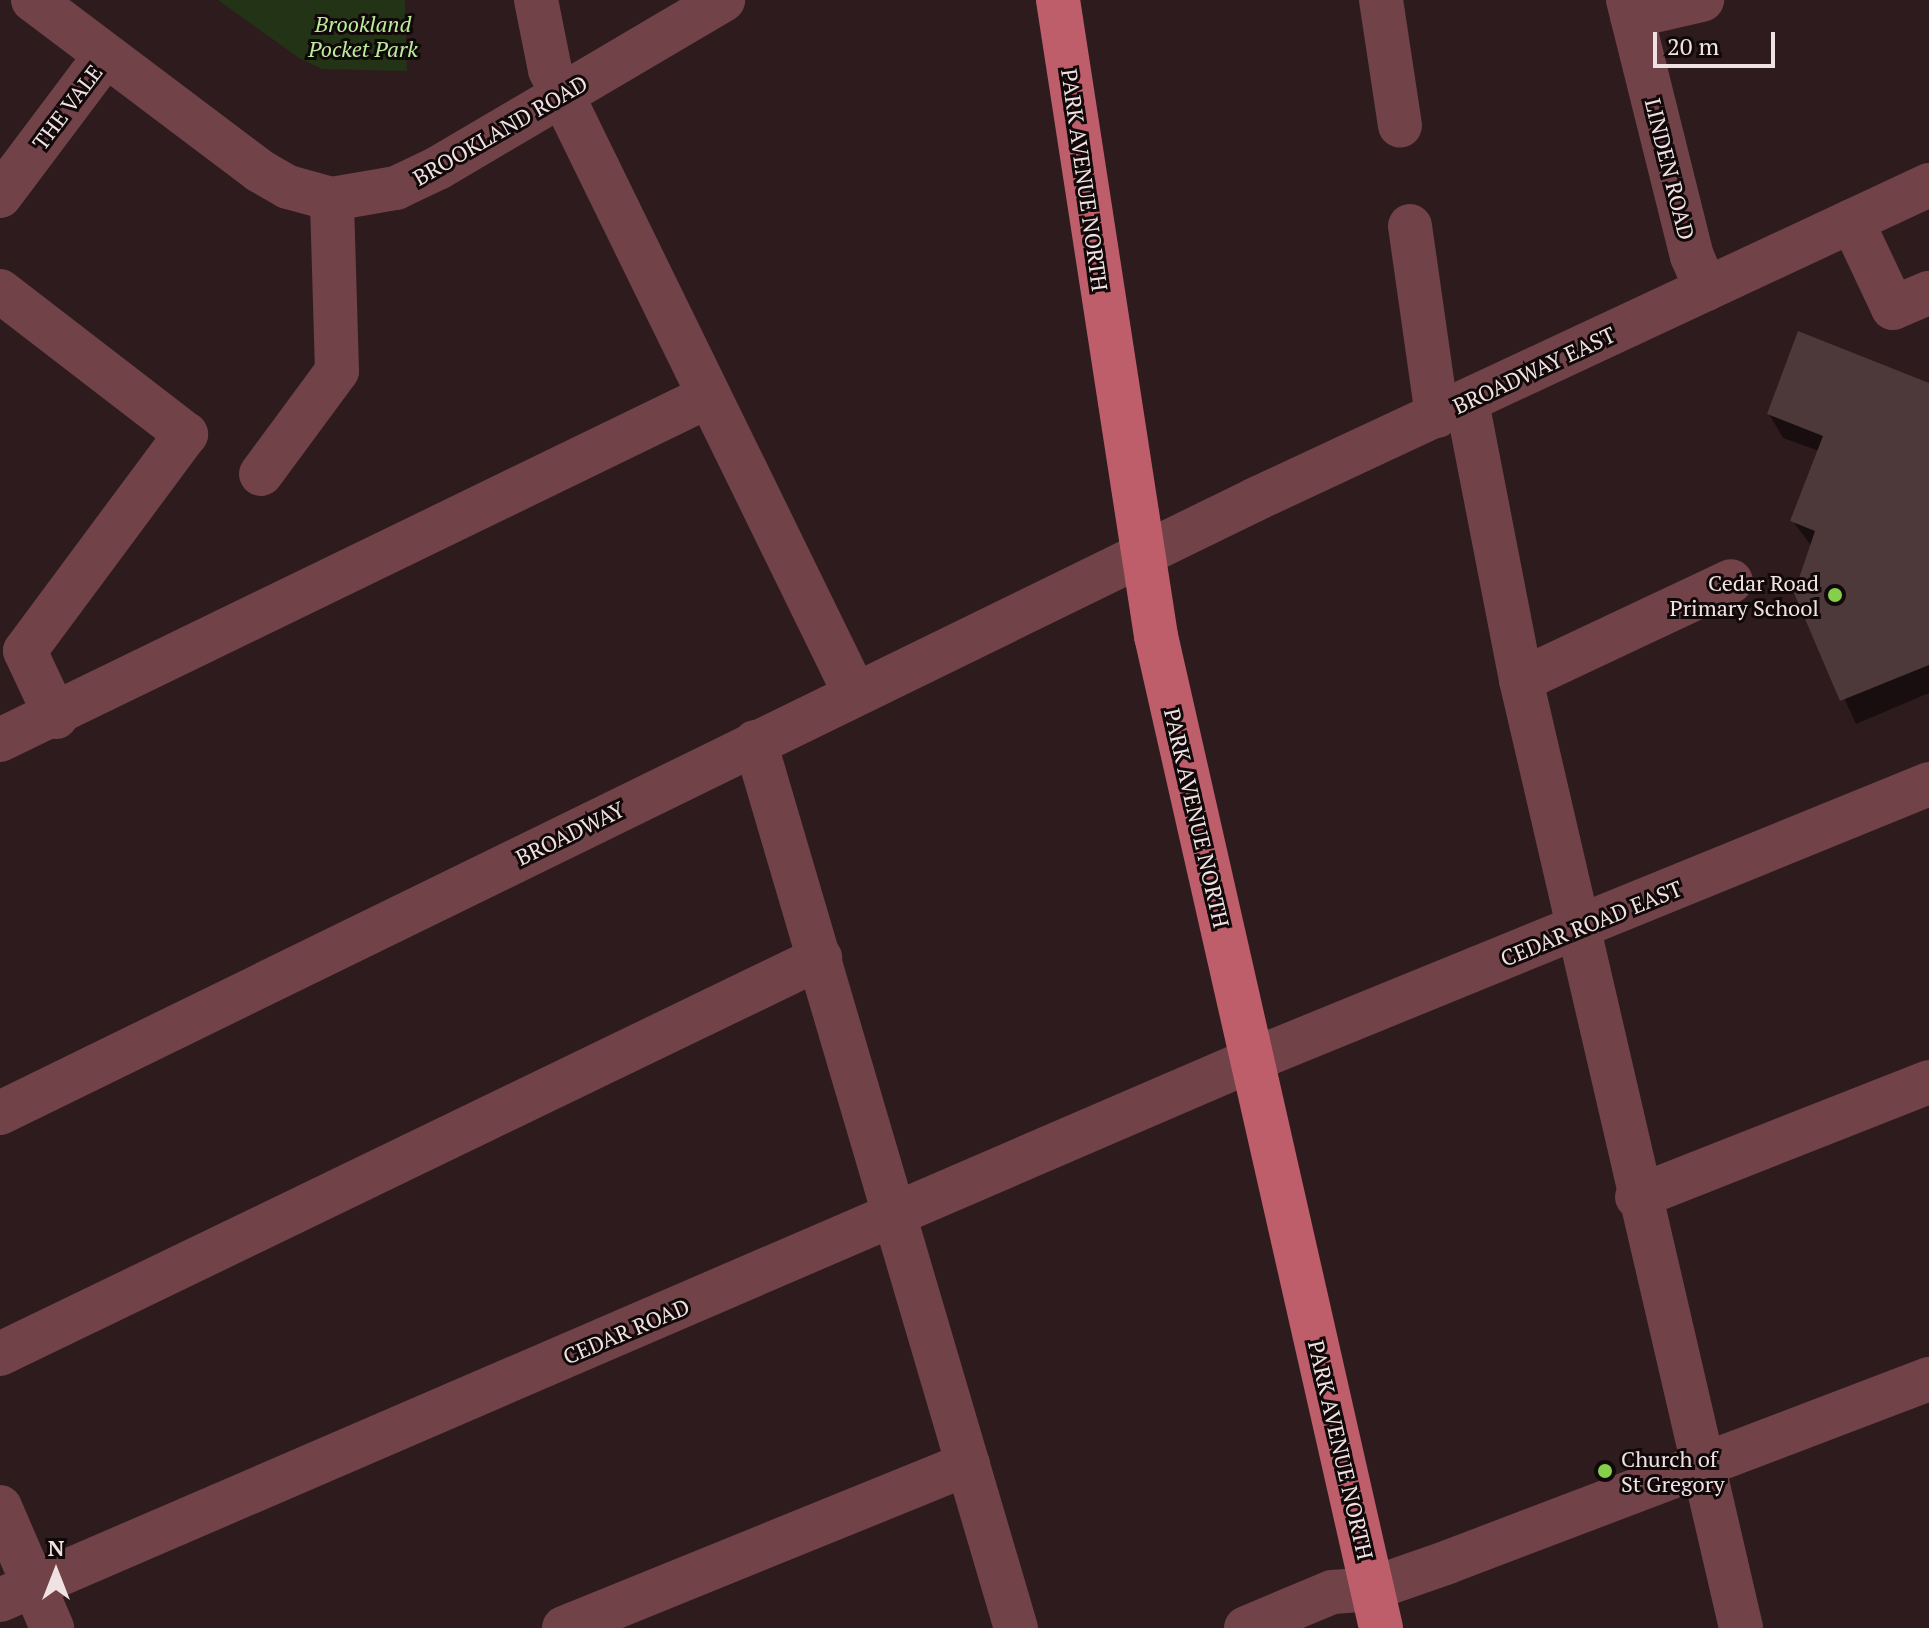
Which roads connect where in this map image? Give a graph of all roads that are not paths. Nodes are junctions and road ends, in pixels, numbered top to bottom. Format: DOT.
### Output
graph roads {
  1 [pos="33,0"];
  2 [pos="536,0"];
  3 [pos="723,0"];
  4 [pos="1058,0"];
  5 [pos="1381,0"];
  6 [pos="1702,0"];
  7 [pos="1630,8"];
  8 [pos="105,56"];
  9 [pos="562,95"];
  10 [pos="1400,126"];
  11 [pos="1929,185"];
  12 [pos="0,196"];
  13 [pos="332,199"];
  14 [pos="1852,221"];
  15 [pos="1410,226"];
  16 [pos="1706,289"];
  17 [pos="0,291"];
  18 [pos="1929,293"];
  19 [pos="709,396"];
  20 [pos="1452,409"];
  21 [pos="261,474"];
  22 [pos="1141,556"];
  23 [pos="1731,581"];
  24 [pos="1521,680"];
  25 [pos="855,694"];
  26 [pos="56,717"];
  27 [pos="0,740"];
  28 [pos="755,742"];
  29 [pos="1929,784"];
  30 [pos="1578,929"];
  31 [pos="820,958"];
  32 [pos="1252,1060"];
  33 [pos="1929,1082"];
  34 [pos="0,1113"];
  35 [pos="1637,1197"];
  36 [pos="893,1216"];
  37 [pos="0,1354"];
  38 [pos="1929,1379"];
  39 [pos="968,1464"];
  40 [pos="1704,1467"];
  41 [pos="0,1507"];
  42 [pos="17,1593"];
  43 [pos="1376,1608"];
  44 [pos="52,1628"];
  45 [pos="564,1628"];
  46 [pos="1016,1628"];
  47 [pos="1246,1628"];
  48 [pos="1741,1628"];
  1 -- 8 [label="street, BROOKLAND ROAD"];
  2 -- 9 [label="street"];
  3 -- 9 [label="street, BROOKLAND ROAD"];
  4 -- 22 [label="main road, PARK AVENUE NORTH"];
  5 -- 10 [label="street"];
  6 -- 7 [label="street"];
  7 -- 16 [label="street, LINDEN ROAD"];
  8 -- 12 [label="street, THE VALE"];
  8 -- 13 [label="street, BROOKLAND ROAD"];
  9 -- 13 [label="street, BROOKLAND ROAD"];
  9 -- 19 [label="street"];
  11 -- 14 [label="street, BROADWAY EAST"];
  13 -- 21 [label="street"];
  14 -- 16 [label="street, BROADWAY EAST"];
  14 -- 18 [label="street"];
  15 -- 20 [label="street"];
  16 -- 20 [label="street, BROADWAY EAST"];
  17 -- 26 [label="street"];
  19 -- 25 [label="street"];
  19 -- 26 [label="street"];
  20 -- 22 [label="street, BROADWAY EAST"];
  20 -- 24 [label="street"];
  22 -- 25 [label="street, BROADWAY"];
  22 -- 32 [label="main road, PARK AVENUE NORTH"];
  23 -- 24 [label="street"];
  24 -- 30 [label="street"];
  25 -- 28 [label="street, BROADWAY"];
  26 -- 27 [label="street"];
  28 -- 31 [label="street"];
  28 -- 34 [label="street, BROADWAY"];
  29 -- 30 [label="street, CEDAR ROAD EAST"];
  30 -- 32 [label="street, CEDAR ROAD EAST"];
  30 -- 35 [label="street"];
  31 -- 36 [label="street"];
  31 -- 37 [label="street"];
  32 -- 36 [label="street, CEDAR ROAD"];
  32 -- 43 [label="main road, PARK AVENUE NORTH"];
  33 -- 35 [label="street"];
  35 -- 40 [label="street"];
  36 -- 39 [label="street"];
  36 -- 42 [label="street, CEDAR ROAD"];
  38 -- 40 [label="street"];
  39 -- 45 [label="street"];
  39 -- 46 [label="street"];
  40 -- 43 [label="street"];
  40 -- 48 [label="street"];
  41 -- 42 [label="street"];
  42 -- 44 [label="street"];
  43 -- 47 [label="street"];
}
